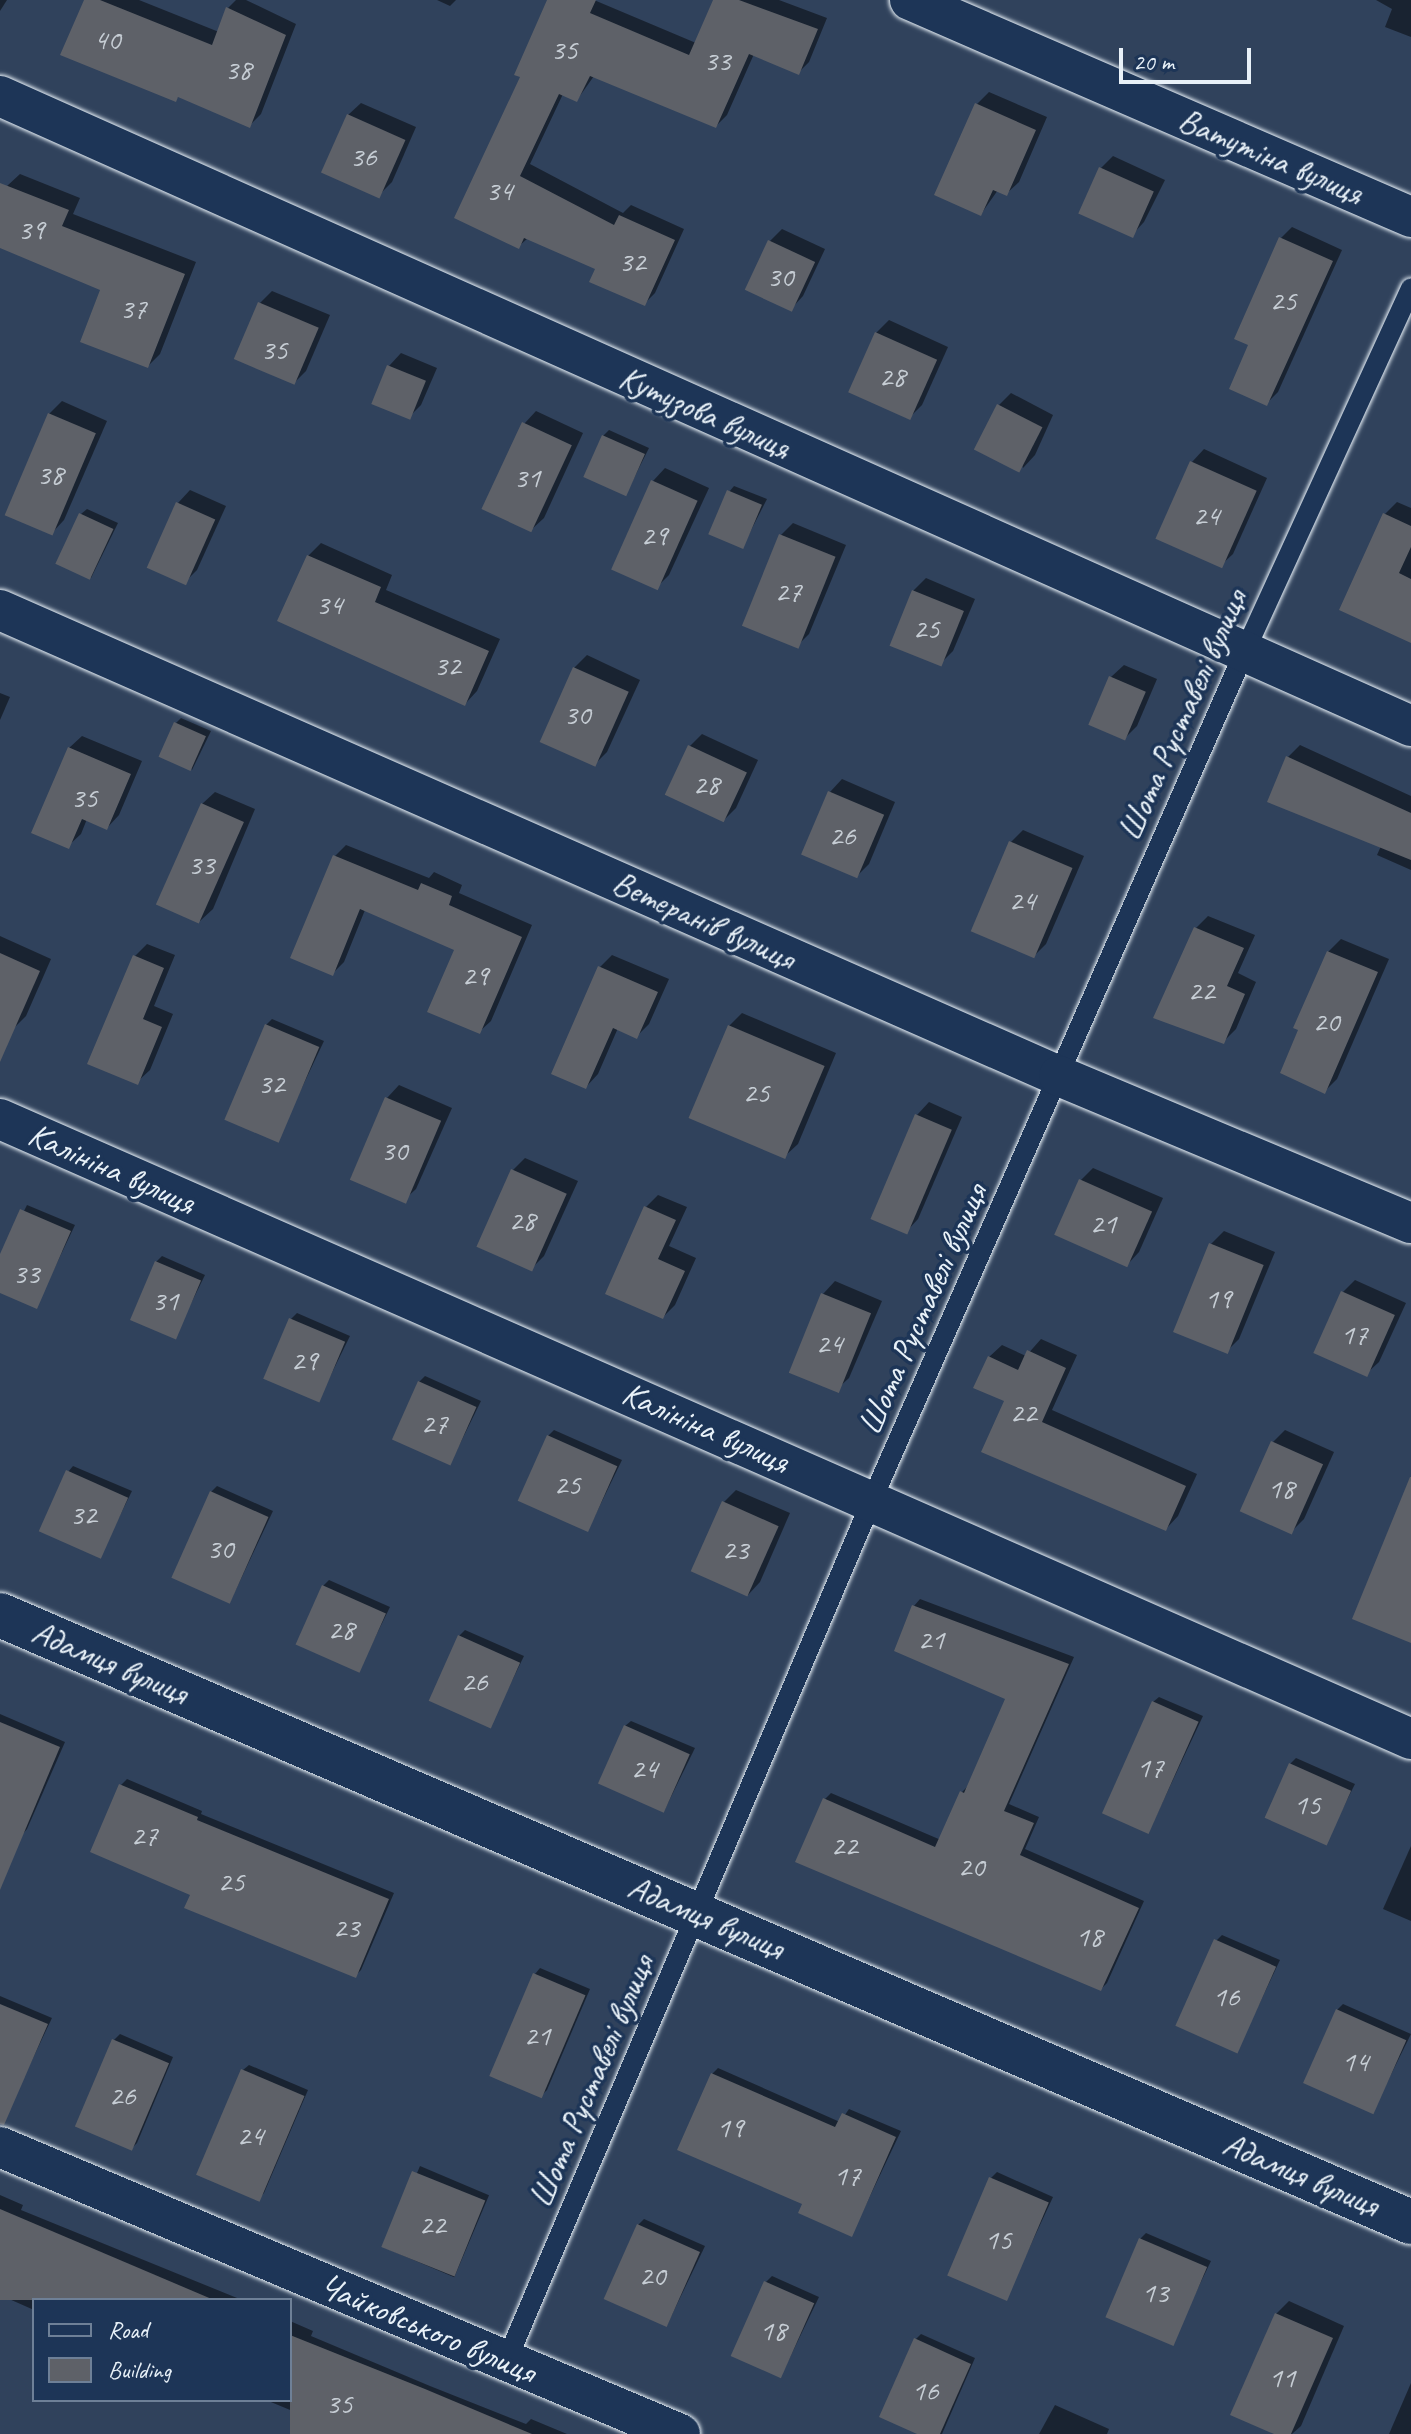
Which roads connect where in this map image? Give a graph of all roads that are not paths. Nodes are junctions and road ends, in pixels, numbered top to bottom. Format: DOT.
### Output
graph roads {
  1 [pos="910,0"];
  2 [pos="0,96"];
  3 [pos="1411,217"];
  4 [pos="1411,288"];
  5 [pos="0,610"];
  6 [pos="1244,653"];
  7 [pos="1411,726"];
  8 [pos="1059,1076"];
  9 [pos="0,1119"];
  10 [pos="1411,1223"];
  11 [pos="872,1500"];
  12 [pos="0,1615"];
  13 [pos="1411,1739"];
  14 [pos="698,1913"];
  15 [pos="0,2147"];
  16 [pos="1411,2222"];
  17 [pos="506,2362"];
  18 [pos="680,2434"];
  1 -- 3 [label="street, Ватутіна вулиця"];
  2 -- 6 [label="street, Кутузова вулиця"];
  4 -- 6 [label="lane, Шота Руставелі вулиця"];
  5 -- 8 [label="street, Ветеранів вулиця"];
  6 -- 7 [label="street, Кутузова вулиця"];
  6 -- 8 [label="lane, Шота Руставелі вулиця"];
  8 -- 10 [label="street, Ветеранів вулиця"];
  8 -- 11 [label="lane, Шота Руставелі вулиця"];
  9 -- 11 [label="street, Калініна вулиця"];
  11 -- 13 [label="street, Калініна вулиця"];
  11 -- 14 [label="lane, Шота Руставелі вулиця"];
  12 -- 14 [label="street, Адамця вулиця"];
  14 -- 16 [label="street, Адамця вулиця"];
  14 -- 17 [label="lane, Шота Руставелі вулиця"];
  15 -- 17 [label="street, Чайковського вулиця"];
  17 -- 18 [label="street, Чайковського вулиця"];
}
